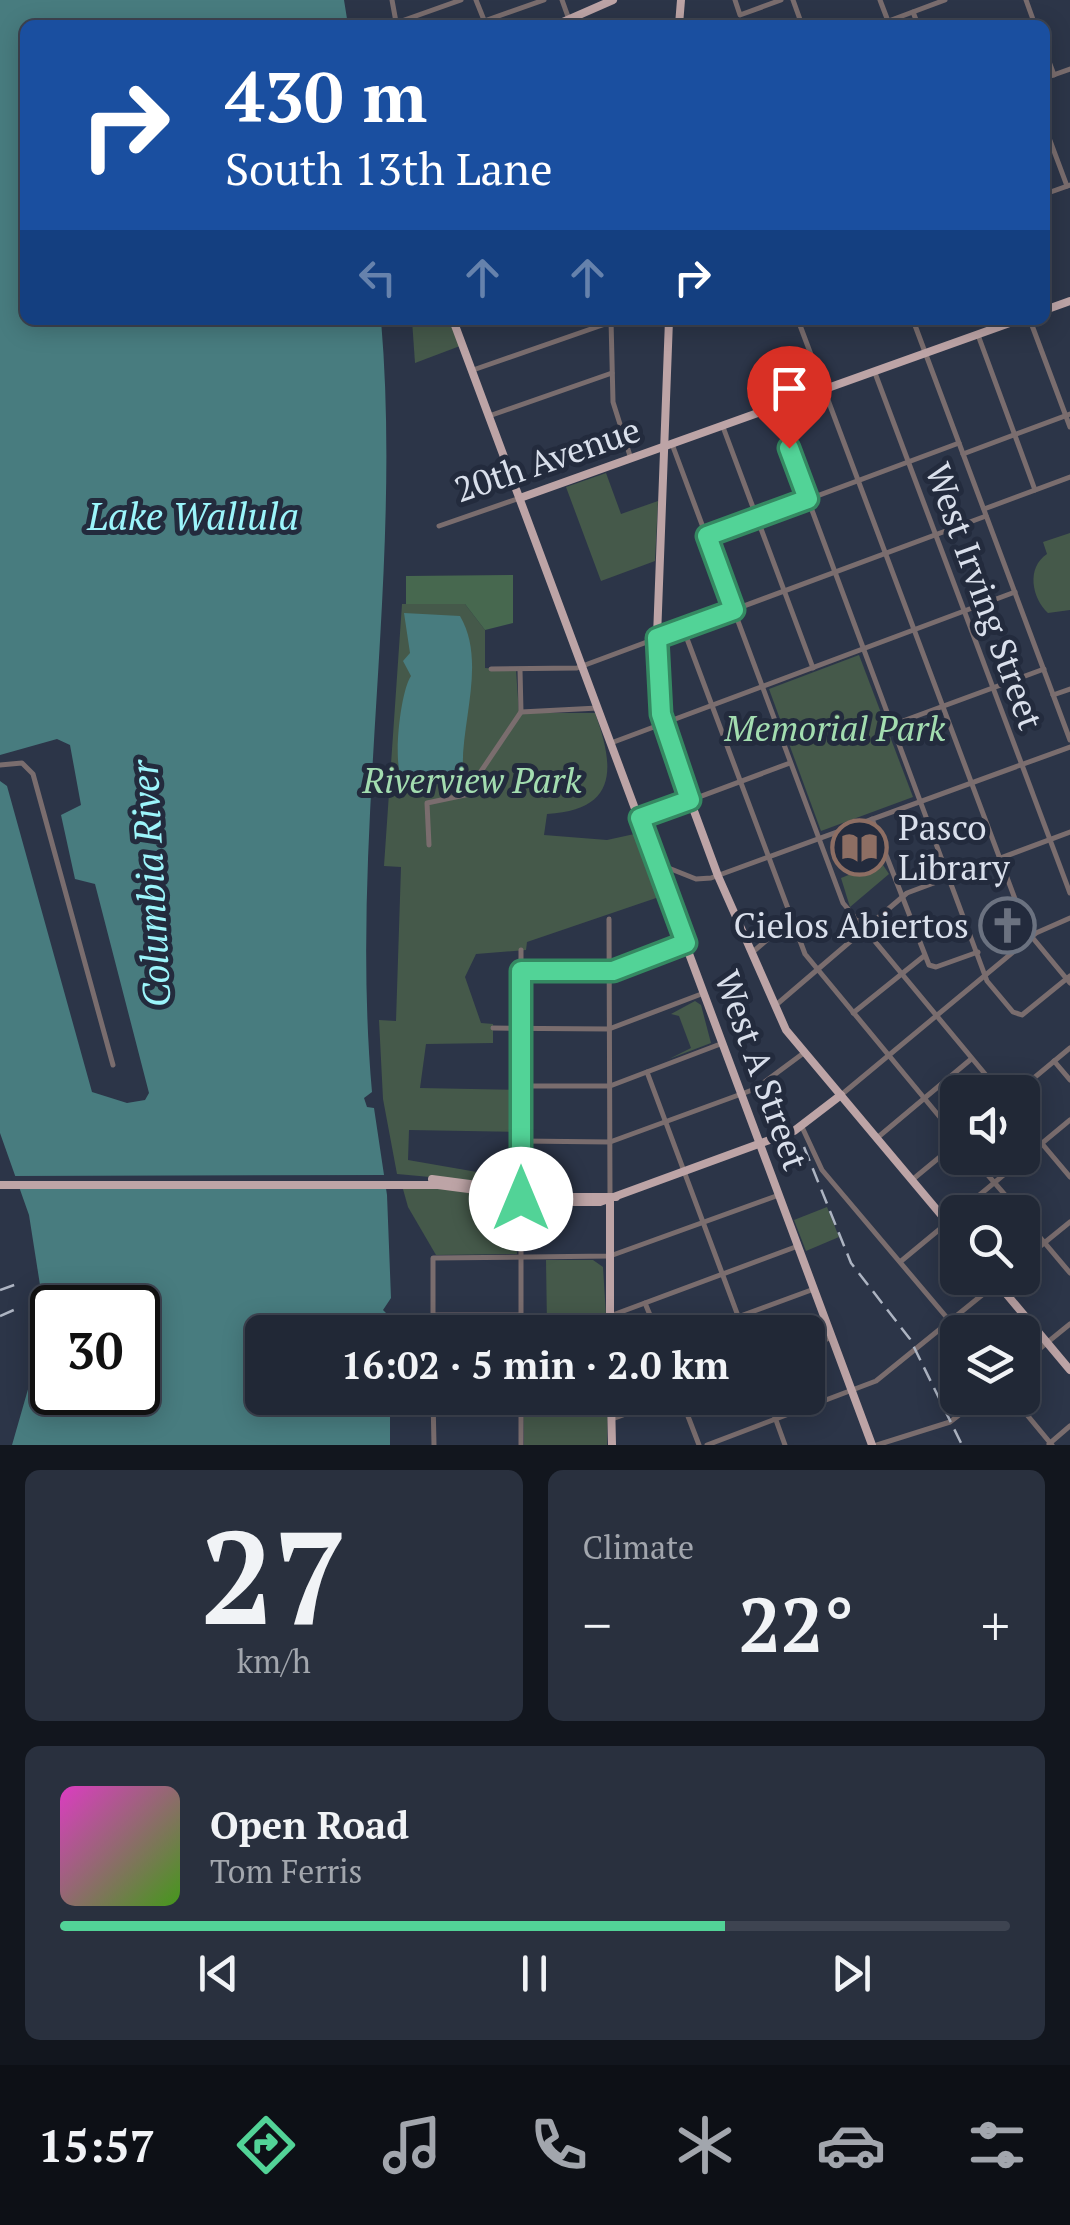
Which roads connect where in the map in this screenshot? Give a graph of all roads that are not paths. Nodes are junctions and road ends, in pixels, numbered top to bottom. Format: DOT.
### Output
graph roads {
  1 [pos="460,0"];
  2 [pos="544,0"];
  3 [pos="613,0"];
  4 [pos="735,0"];
  5 [pos="781,0"];
  6 [pos="680,1"];
  7 [pos="941,1"];
  8 [pos="913,12"];
  9 [pos="407,20"];
  10 [pos="493,20"];
  11 [pos="574,20"];
  12 [pos="679,20"];
  13 [pos="891,20"];
  14 [pos="916,20"];
  15 [pos="1050,64"];
  16 [pos="1070,69"];
  17 [pos="1054,75"];
  18 [pos="1050,76"];
  19 [pos="1050,139"];
  20 [pos="1069,186"];
  21 [pos="455,325"];
  22 [pos="601,325"];
  23 [pos="612,325"];
  24 [pos="669,325"];
  25 [pos="800,325"];
  26 [pos="915,325"];
  27 [pos="1005,325"];
  28 [pos="1032,325"];
  29 [pos="978,335"];
  30 [pos="926,355"];
  31 [pos="472,370"];
  32 [pos="875,373"];
  33 [pos="612,374"];
  34 [pos="824,390"];
  35 [pos="774,408"];
  36 [pos="1068,415"];
  37 [pos="489,416"];
  38 [pos="723,426"];
  39 [pos="1070,427"];
  40 [pos="1015,435"];
  41 [pos="959,443"];
  42 [pos="668,446"];
  43 [pos="964,454"];
  44 [pos="631,459"];
  45 [pos="908,462"];
  46 [pos="1070,477"];
  47 [pos="858,480"];
  48 [pos="1036,490"];
  49 [pos="520,498"];
  50 [pos="808,499"];
  51 [pos="985,512"];
  52 [pos="757,518"];
  53 [pos="439,526"];
  54 [pos="936,535"];
  55 [pos="707,536"];
  56 [pos="885,554"];
  57 [pos="835,572"];
  58 [pos="784,591"];
  59 [pos="1015,592"];
  60 [pos="734,610"];
  61 [pos="964,611"];
  62 [pos="683,628"];
  63 [pos="914,630"];
  64 [pos="657,638"];
  65 [pos="863,649"];
  66 [pos="583,666"];
  67 [pos="813,668"];
  68 [pos="490,669"];
  69 [pos="520,669"];
  70 [pos="1044,669"];
  71 [pos="762,686"];
  72 [pos="992,688"];
  73 [pos="1070,689"];
  74 [pos="1054,695"];
  75 [pos="712,705"];
  76 [pos="942,706"];
  77 [pos="598,708"];
  78 [pos="521,712"];
  79 [pos="663,723"];
  80 [pos="892,725"];
  81 [pos="611,742"];
  82 [pos="1070,743"];
  83 [pos="790,763"];
  84 [pos="0,764"];
  85 [pos="1021,764"];
  86 [pos="740,782"];
  87 [pos="970,782"];
  88 [pos="690,800"];
  89 [pos="920,801"];
  90 [pos="640,818"];
  91 [pos="872,818"];
  92 [pos="1070,832"];
  93 [pos="818,838"];
  94 [pos="1050,839"];
  95 [pos="429,845"];
  96 [pos="768,857"];
  97 [pos="999,858"];
  98 [pos="656,862"];
  99 [pos="718,876"];
  100 [pos="949,877"];
  101 [pos="1070,893"];
  102 [pos="902,897"];
  103 [pos="1070,918"];
  104 [pos="792,919"];
  105 [pos="609,920"];
  106 [pos="865,931"];
  107 [pos="1032,936"];
  108 [pos="686,943"];
  109 [pos="521,950"];
  110 [pos="754,951"];
  111 [pos="978,952"];
  112 [pos="925,955"];
  113 [pos="817,970"];
  114 [pos="521,971"];
  115 [pos="609,971"];
  116 [pos="900,974"];
  117 [pos="985,975"];
  118 [pos="1069,979"];
  119 [pos="704,993"];
  120 [pos="776,1005"];
  121 [pos="852,1013"];
  122 [pos="936,1016"];
  123 [pos="493,1028"];
  124 [pos="521,1028"];
  125 [pos="609,1029"];
  126 [pos="723,1044"];
  127 [pos="1070,1048"];
  128 [pos="805,1052"];
  129 [pos="888,1056"];
  130 [pos="971,1059"];
  131 [pos="1054,1062"];
  132 [pos="113,1065"];
  133 [pos="647,1072"];
  134 [pos="985,1075"];
  135 [pos="1038,1075"];
  136 [pos="1070,1080"];
  137 [pos="520,1086"];
  138 [pos="610,1086"];
  139 [pos="742,1094"];
  140 [pos="841,1095"];
  141 [pos="924,1098"];
  142 [pos="940,1118"];
  143 [pos="1070,1120"];
  144 [pos="665,1122"];
  145 [pos="802,1127"];
  146 [pos="877,1138"];
  147 [pos="521,1141"];
  148 [pos="1040,1141"];
  149 [pos="610,1142"];
  150 [pos="1042,1143"];
  151 [pos="760,1144"];
  152 [pos="940,1156"];
  153 [pos="684,1173"];
  154 [pos="988,1175"];
  155 [pos="1070,1177"];
  156 [pos="912,1180"];
  157 [pos="1,1183"];
  158 [pos="994,1183"];
  159 [pos="521,1192"];
  160 [pos="779,1195"];
  161 [pos="980,1195"];
  162 [pos="1004,1195"];
  163 [pos="612,1197"];
  164 [pos="940,1214"];
  165 [pos="1070,1222"];
  166 [pos="703,1223"];
  167 [pos="940,1228"];
  168 [pos="1040,1237"];
  169 [pos="1045,1243"];
  170 [pos="798,1246"];
  171 [pos="1040,1247"];
  172 [pos="610,1256"];
  173 [pos="521,1258"];
  174 [pos="900,1262"];
  175 [pos="1070,1272"];
  176 [pos="722,1274"];
  177 [pos="814,1289"];
  178 [pos="980,1295"];
  179 [pos="1011,1295"];
  180 [pos="645,1303"];
  181 [pos="521,1314"];
  182 [pos="433,1315"];
  183 [pos="610,1315"];
  184 [pos="613,1315"];
  185 [pos="650,1315"];
  186 [pos="737,1315"];
  187 [pos="743,1315"];
  188 [pos="944,1315"];
  189 [pos="958,1315"];
  190 [pos="1070,1324"];
  191 [pos="940,1330"];
  192 [pos="832,1338"];
  193 [pos="825,1340"];
  194 [pos="1048,1342"];
  195 [pos="1040,1348"];
  196 [pos="1070,1370"];
  197 [pos="852,1391"];
  198 [pos="434,1415"];
  199 [pos="521,1415"];
  200 [pos="611,1415"];
  201 [pos="624,1415"];
  202 [pos="687,1415"];
  203 [pos="774,1415"];
  204 [pos="959,1415"];
  205 [pos="1026,1415"];
  206 [pos="776,1419"];
  207 [pos="611,1420"];
  208 [pos="1070,1426"];
  209 [pos="1050,1444"];
  210 [pos="434,1445"];
  211 [pos="521,1445"];
  212 [pos="612,1445"];
  213 [pos="698,1445"];
  214 [pos="707,1445"];
  215 [pos="785,1445"];
  216 [pos="875,1445"];
  1 -- 9 [label="street"];
  2 -- 10 [label="street"];
  3 -- 11 [label="main road"];
  4 -- 5 [label="street"];
  6 -- 12 [label="main road"];
  7 -- 8 [label="street"];
  8 -- 13 [label="street"];
  8 -- 14 [label="street"];
  15 -- 17 [label="street"];
  16 -- 17 [label="street"];
  17 -- 18 [label="street"];
  19 -- 20 [label="street"];
  21 -- 31 [label="main road, West A Street"];
  22 -- 31 [label="street"];
  23 -- 33 [label="street"];
  24 -- 42 [label="main road"];
  25 -- 34 [label="street"];
  26 -- 30 [label="street"];
  27 -- 29 [label="main road, 20th Avenue"];
  28 -- 36 [label="street"];
  29 -- 30 [label="main road, 20th Avenue"];
  29 -- 40 [label="street"];
  30 -- 32 [label="main road, 20th Avenue"];
  30 -- 41 [label="street"];
  31 -- 37 [label="main road, West A Street"];
  32 -- 34 [label="main road, 20th Avenue"];
  32 -- 45 [label="street, West Irving Street"];
  33 -- 37 [label="street"];
  33 -- 44 [label="street"];
  34 -- 35 [label="main road, 20th Avenue"];
  34 -- 47 [label="street"];
  35 -- 38 [label="main road, 20th Avenue"];
  35 -- 50 [label="street"];
  36 -- 39 [label="street"];
  36 -- 40 [label="street"];
  37 -- 49 [label="main road, West A Street"];
  38 -- 42 [label="main road, 20th Avenue"];
  38 -- 52 [label="street"];
  40 -- 43 [label="street"];
  40 -- 48 [label="street"];
  41 -- 43 [label="street"];
  41 -- 45 [label="street"];
  42 -- 44 [label="main road, 20th Avenue"];
  42 -- 55 [label="street"];
  42 -- 64 [label="main road"];
  43 -- 51 [label="street"];
  44 -- 49 [label="main road, 20th Avenue"];
  45 -- 47 [label="street"];
  45 -- 54 [label="street, West Irving Street"];
  46 -- 48 [label="street"];
  47 -- 50 [label="street"];
  47 -- 56 [label="street"];
  48 -- 51 [label="street"];
  49 -- 53 [label="street, 20th Avenue"];
  49 -- 66 [label="main road, West A Street"];
  50 -- 52 [label="street"];
  50 -- 57 [label="street"];
  51 -- 54 [label="street"];
  51 -- 59 [label="street"];
  52 -- 55 [label="street"];
  52 -- 58 [label="street"];
  54 -- 56 [label="street"];
  54 -- 61 [label="street, West Irving Street"];
  55 -- 60 [label="street"];
  56 -- 57 [label="street"];
  56 -- 63 [label="street"];
  57 -- 58 [label="street"];
  57 -- 65 [label="street"];
  58 -- 60 [label="street"];
  58 -- 67 [label="street"];
  59 -- 61 [label="street"];
  59 -- 70 [label="street"];
  60 -- 62 [label="street"];
  60 -- 71 [label="street"];
  61 -- 63 [label="street"];
  61 -- 72 [label="street, West Irving Street"];
  62 -- 64 [label="street"];
  62 -- 75 [label="street"];
  63 -- 65 [label="street"];
  63 -- 76 [label="street"];
  64 -- 66 [label="street"];
  64 -- 79 [label="main road"];
  65 -- 67 [label="street"];
  65 -- 80 [label="street"];
  66 -- 69 [label="street"];
  66 -- 77 [label="main road, West A Street"];
  67 -- 71 [label="street"];
  68 -- 69 [label="street"];
  69 -- 78 [label="street"];
  70 -- 72 [label="street"];
  70 -- 74 [label="street"];
  71 -- 75 [label="street"];
  71 -- 83 [label="street"];
  72 -- 76 [label="street"];
  72 -- 85 [label="street, West Irving Street"];
  73 -- 74 [label="street"];
  74 -- 82 [label="street"];
  75 -- 79 [label="street"];
  75 -- 86 [label="street"];
  76 -- 80 [label="street"];
  76 -- 87 [label="street"];
  77 -- 78 [label="street"];
  77 -- 81 [label="main road, West A Street"];
  78 -- 95 [label="street"];
  79 -- 81 [label="street"];
  79 -- 88 [label="main road"];
  80 -- 89 [label="street"];
  81 -- 90 [label="main road, West A Street"];
  82 -- 85 [label="street"];
  83 -- 86 [label="street"];
  83 -- 93 [label="street"];
  84 -- 132 [label="street"];
  85 -- 87 [label="street"];
  85 -- 94 [label="street, West Irving Street"];
  86 -- 88 [label="street"];
  86 -- 96 [label="street"];
  87 -- 89 [label="street"];
  87 -- 97 [label="street"];
  88 -- 90 [label="street"];
  88 -- 99 [label="main road"];
  89 -- 91 [label="street"];
  89 -- 100 [label="street"];
  90 -- 98 [label="main road, West A Street"];
  91 -- 93 [label="street"];
  91 -- 102 [label="street"];
  92 -- 94 [label="street"];
  93 -- 96 [label="street"];
  93 -- 106 [label="street"];
  94 -- 97 [label="street"];
  94 -- 101 [label="street, West Irving Street"];
  96 -- 99 [label="street"];
  96 -- 104 [label="street"];
  97 -- 100 [label="street"];
  97 -- 107 [label="street"];
  98 -- 99 [label="street"];
  98 -- 108 [label="main road, West A Street"];
  99 -- 110 [label="main road"];
  100 -- 102 [label="street"];
  100 -- 111 [label="street"];
  102 -- 106 [label="street"];
  102 -- 112 [label="street"];
  103 -- 107 [label="street"];
  104 -- 110 [label="street"];
  104 -- 113 [label="street"];
  105 -- 115 [label="street"];
  106 -- 113 [label="street"];
  106 -- 116 [label="street"];
  107 -- 117 [label="street"];
  107 -- 118 [label="street"];
  108 -- 115 [label="street"];
  108 -- 119 [label="main road, West A Street"];
  109 -- 114 [label="street"];
  110 -- 120 [label="main road"];
  111 -- 112 [label="street"];
  111 -- 117 [label="street"];
  112 -- 116 [label="street"];
  113 -- 120 [label="street"];
  113 -- 121 [label="street"];
  114 -- 115 [label="street"];
  114 -- 124 [label="street"];
  115 -- 125 [label="street"];
  116 -- 121 [label="street"];
  116 -- 122 [label="street"];
  117 -- 118 [label="street"];
  117 -- 122 [label="street"];
  119 -- 125 [label="street"];
  119 -- 126 [label="main road, West A Street"];
  120 -- 128 [label="main road"];
  121 -- 129 [label="street"];
  122 -- 129 [label="street"];
  122 -- 130 [label="street"];
  123 -- 124 [label="street"];
  124 -- 125 [label="street"];
  124 -- 137 [label="street"];
  125 -- 138 [label="street"];
  126 -- 133 [label="street"];
  126 -- 139 [label="main road, West A Street"];
  127 -- 131 [label="street"];
  128 -- 139 [label="street"];
  128 -- 140 [label="main road"];
  129 -- 140 [label="street"];
  129 -- 141 [label="street"];
  130 -- 134 [label="street"];
  130 -- 141 [label="street"];
  131 -- 135 [label="street"];
  131 -- 136 [label="street"];
  133 -- 138 [label="street"];
  133 -- 144 [label="street"];
  137 -- 138 [label="street"];
  137 -- 147 [label="street"];
  138 -- 149 [label="street"];
  139 -- 144 [label="street"];
  139 -- 151 [label="main road, West A Street"];
  140 -- 145 [label="main road"];
  140 -- 146 [label="main road"];
  141 -- 142 [label="street"];
  141 -- 146 [label="street"];
  143 -- 150 [label="street"];
  144 -- 149 [label="street"];
  144 -- 153 [label="street"];
  145 -- 151 [label="main road"];
  145 -- 174 [label="street"];
  146 -- 156 [label="main road"];
  147 -- 149 [label="street"];
  147 -- 159 [label="street"];
  148 -- 150 [label="street"];
  149 -- 163 [label="street"];
  150 -- 155 [label="street"];
  150 -- 158 [label="street"];
  151 -- 153 [label="main road"];
  151 -- 160 [label="main road, West A Street"];
  152 -- 156 [label="street"];
  153 -- 163 [label="main road"];
  153 -- 166 [label="street"];
  154 -- 158 [label="street"];
  156 -- 164 [label="main road"];
  157 -- 159 [label="main road"];
  158 -- 161 [label="street"];
  158 -- 162 [label="street"];
  159 -- 163 [label="main road"];
  159 -- 173 [label="street"];
  160 -- 166 [label="street"];
  160 -- 170 [label="main road, West A Street"];
  163 -- 172 [label="main road"];
  165 -- 169 [label="street"];
  166 -- 172 [label="street"];
  166 -- 176 [label="street"];
  167 -- 174 [label="street"];
  168 -- 169 [label="street"];
  169 -- 171 [label="street"];
  169 -- 175 [label="street"];
  170 -- 176 [label="street"];
  170 -- 177 [label="main road, West A Street"];
  172 -- 173 [label="street"];
  172 -- 183 [label="main road"];
  173 -- 181 [label="street"];
  173 -- 182 [label="street"];
  174 -- 188 [label="street"];
  176 -- 180 [label="street"];
  176 -- 186 [label="street"];
  177 -- 187 [label="street"];
  177 -- 192 [label="main road, West A Street"];
  178 -- 189 [label="street"];
  179 -- 194 [label="main road"];
  180 -- 184 [label="street"];
  180 -- 185 [label="street"];
  181 -- 182 [label="street"];
  190 -- 194 [label="street"];
  191 -- 197 [label="street"];
  192 -- 193 [label="street"];
  192 -- 197 [label="main road, West A Street"];
  194 -- 195 [label="street"];
  194 -- 196 [label="main road"];
  197 -- 206 [label="street"];
  197 -- 216 [label="main road, West A Street"];
  198 -- 210 [label="street"];
  199 -- 211 [label="street"];
  200 -- 207 [label="main road"];
  201 -- 207 [label="street"];
  202 -- 213 [label="street"];
  203 -- 206 [label="street"];
  204 -- 216 [label="street"];
  205 -- 209 [label="street"];
  206 -- 214 [label="street"];
  206 -- 215 [label="street"];
  207 -- 212 [label="main road"];
  208 -- 209 [label="street"];
}
